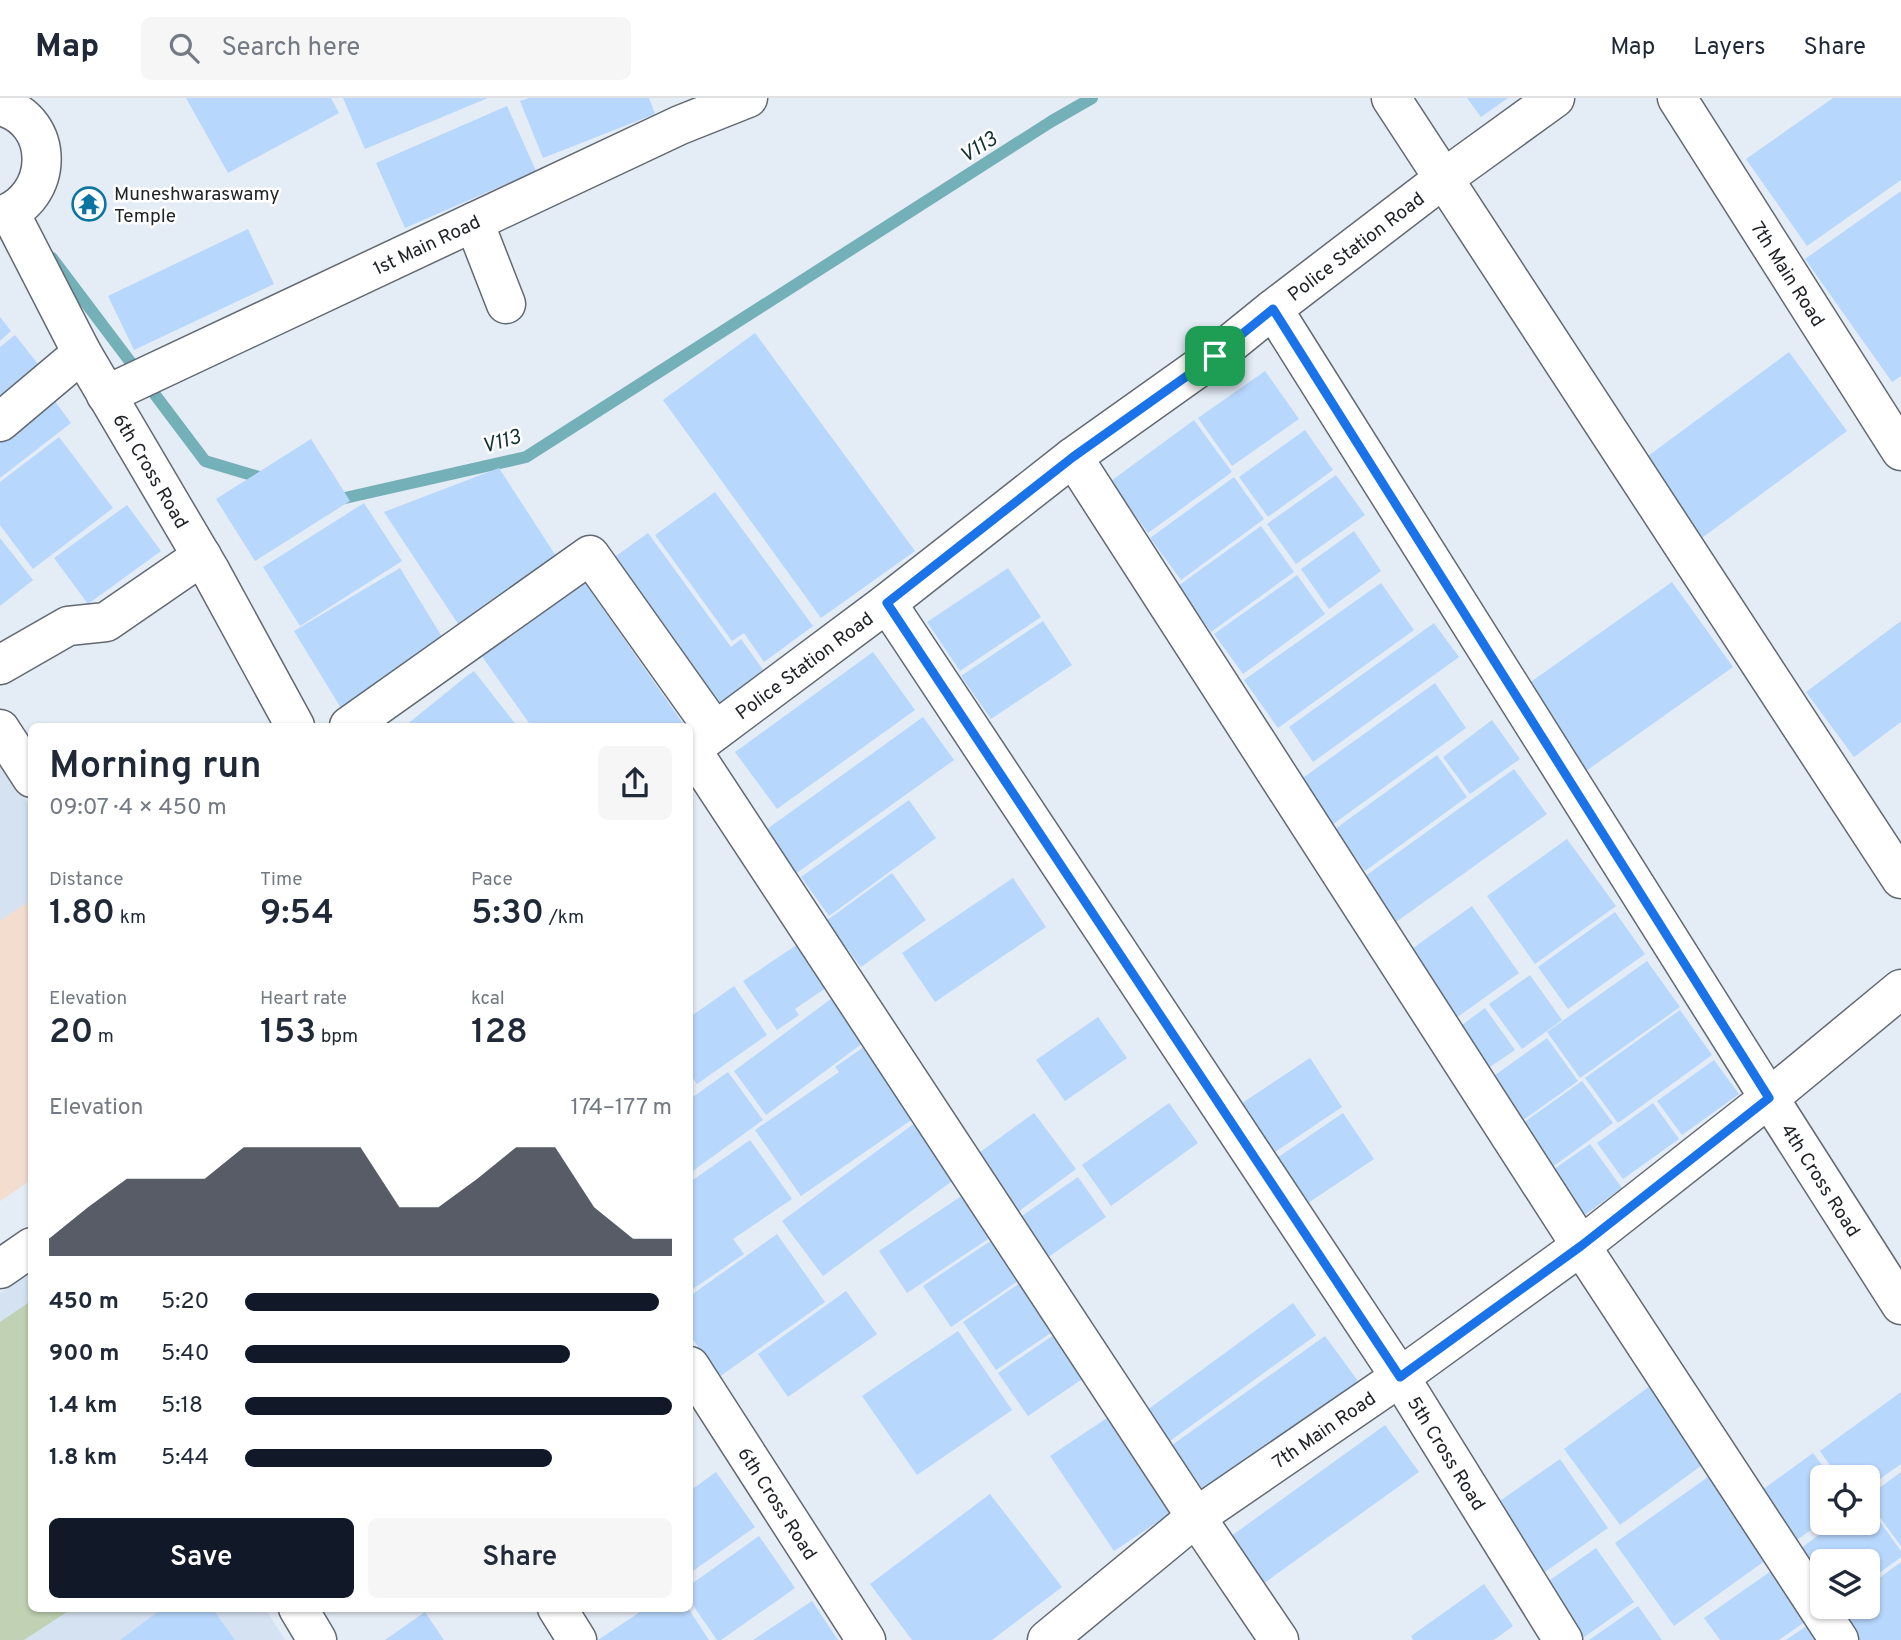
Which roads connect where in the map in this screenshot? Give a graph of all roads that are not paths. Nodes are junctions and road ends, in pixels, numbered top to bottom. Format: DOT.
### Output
graph roads {
  1 [pos="748,98"];
  2 [pos="1391,98"];
  3 [pos="1555,98"];
  4 [pos="1676,98"];
  5 [pos="7,104"];
  6 [pos="675,112"];
  7 [pos="1443,179"];
  8 [pos="5,214"];
  9 [pos="474,222"];
  10 [pos="506,304"];
  11 [pos="1273,309"];
  12 [pos="82,354"];
  13 [pos="115,391"];
  14 [pos="0,422"];
  15 [pos="1897,436"];
  16 [pos="1073,457"];
  17 [pos="202,556"];
  18 [pos="887,603"];
  19 [pos="0,665"];
  20 [pos="293,723"];
  21 [pos="353,723"];
  22 [pos="687,723"];
  23 [pos="0,729"];
  24 [pos="698,743"];
  25 [pos="28,772"];
  26 [pos="1901,879"];
  27 [pos="1901,989"];
  28 [pos="1769,1098"];
  29 [pos="1581,1246"];
  30 [pos="28,1250"];
  31 [pos="0,1269"];
  32 [pos="1901,1305"];
  33 [pos="693,1371"];
  34 [pos="1400,1377"];
  35 [pos="1196,1517"];
  36 [pos="300,1612"];
  37 [pos="560,1612"];
  38 [pos="317,1640"];
  39 [pos="577,1640"];
  40 [pos="866,1640"];
  41 [pos="1047,1640"];
  42 [pos="1279,1640"];
  43 [pos="1563,1640"];
  44 [pos="1839,1640"];
  1 -- 6 [label="street, 1st Main Road"];
  2 -- 7 [label="street"];
  3 -- 7 [label="street, Police Station Road"];
  4 -- 15 [label="street, 7th Main Road"];
  5 -- 8 [label="street"];
  6 -- 9 [label="street, 1st Main Road"];
  7 -- 11 [label="street, Police Station Road"];
  7 -- 26 [label="street"];
  8 -- 12 [label="street, 6th Cross Road"];
  9 -- 10 [label="street"];
  9 -- 13 [label="street, 1st Main Road"];
  11 -- 16 [label="street, Police Station Road"];
  11 -- 28 [label="street, 4th Cross Road"];
  12 -- 13 [label="street, 6th Cross Road"];
  12 -- 14 [label="street"];
  13 -- 17 [label="street, 6th Cross Road"];
  16 -- 18 [label="street, Police Station Road"];
  16 -- 29 [label="street"];
  17 -- 19 [label="street"];
  17 -- 20 [label="street, 6th Cross Road"];
  18 -- 24 [label="street, Police Station Road"];
  18 -- 34 [label="street, 5th Cross Road"];
  21 -- 22 [label="street"];
  23 -- 25 [label="street"];
  24 -- 35 [label="street"];
  27 -- 28 [label="street, 7th Main Road"];
  28 -- 29 [label="street, 7th Main Road"];
  28 -- 32 [label="street, 4th Cross Road"];
  29 -- 34 [label="street, 7th Main Road"];
  29 -- 44 [label="street"];
  30 -- 31 [label="street"];
  33 -- 40 [label="street, 6th Cross Road"];
  34 -- 35 [label="street, 7th Main Road"];
  34 -- 43 [label="street, 5th Cross Road"];
  35 -- 41 [label="street, 7th Main Road"];
  35 -- 42 [label="street"];
  36 -- 38 [label="street"];
  37 -- 39 [label="street"];
}
